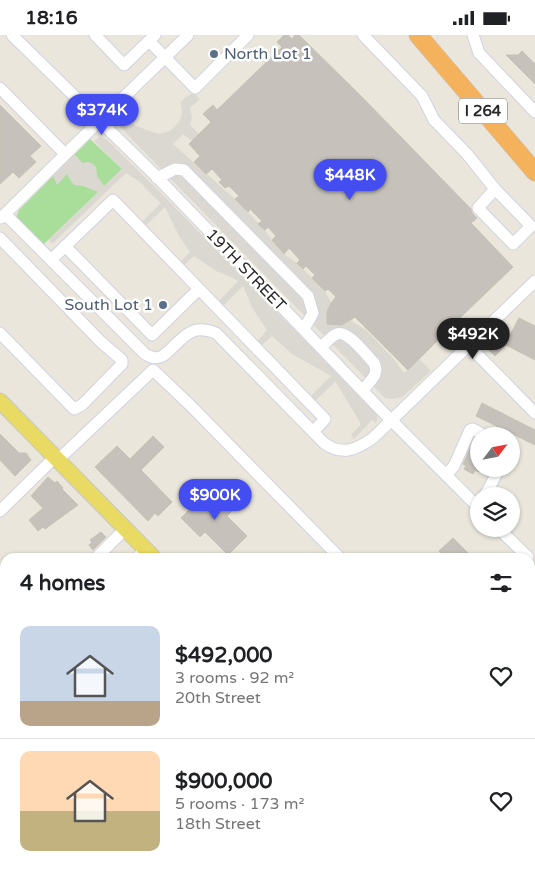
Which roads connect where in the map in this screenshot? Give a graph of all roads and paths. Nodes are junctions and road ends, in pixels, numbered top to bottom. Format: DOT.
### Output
graph roads {
  1 [pos="12,35"];
  2 [pos="95,35"];
  3 [pos="188,35"];
  4 [pos="248,35"];
  5 [pos="363,35"];
  6 [pos="418,35"];
  7 [pos="473,35"];
  8 [pos="152,38"];
  9 [pos="165,57"];
  10 [pos="0,88"];
  11 [pos="535,112"];
  12 [pos="99,121"];
  13 [pos="65,154"];
  14 [pos="535,172"];
  15 [pos="158,178"];
  16 [pos="495,189"];
  17 [pos="3,217"];
  18 [pos="2,243"];
  19 [pos="65,246"];
  20 [pos="51,260"];
  21 [pos="535,281"];
  22 [pos="198,290"];
  23 [pos="304,329"];
  24 [pos="0,333"];
  25 [pos="469,346"];
  26 [pos="321,347"];
  27 [pos="363,390"];
  28 [pos="0,401"];
  29 [pos="535,413"];
  30 [pos="391,420"];
  31 [pos="470,430"];
  32 [pos="313,432"];
  33 [pos="56,458"];
  34 [pos="446,475"];
  35 [pos="470,495"];
  36 [pos="0,511"];
  37 [pos="125,529"];
  38 [pos="507,537"];
  39 [pos="101,553"];
  40 [pos="143,553"];
  41 [pos="335,553"];
  42 [pos="523,553"];
  1 -- 12 [label="street, 19TH STREET"];
  2 -- 8 [label="street"];
  3 -- 9 [label="street"];
  4 -- 9 [label="street"];
  5 -- 16 [label="street"];
  6 -- 14 [label="highway, I 264"];
  7 -- 11 [label="street"];
  8 -- 9 [label="street"];
  9 -- 12 [label="street"];
  10 -- 13 [label="street"];
  12 -- 13 [label="street"];
  12 -- 15 [label="street, 19TH STREET"];
  13 -- 17 [label="street"];
  15 -- 23 [label="street, 19TH STREET"];
  15 -- 23 [label="street"];
  16 -- 16 [label="street"];
  17 -- 20 [label="street"];
  18 -- 24 [label="street"];
  19 -- 20 [label="street"];
  19 -- 22 [label="street"];
  19 -- 22 [label="street"];
  20 -- 32 [label="street"];
  21 -- 25 [label="street"];
  22 -- 32 [label="street"];
  23 -- 26 [label="street, 19TH STREET"];
  25 -- 29 [label="street"];
  25 -- 30 [label="street"];
  26 -- 27 [label="street, 19TH STREET"];
  26 -- 27 [label="street"];
  27 -- 30 [label="street, 19TH STREET"];
  28 -- 33 [label="main road"];
  30 -- 32 [label="street"];
  30 -- 34 [label="street, 19TH STREET"];
  31 -- 34 [label="street"];
  33 -- 36 [label="street"];
  33 -- 37 [label="main road"];
  33 -- 41 [label="street"];
  34 -- 35 [label="street, 19TH STREET"];
  37 -- 39 [label="street"];
  37 -- 40 [label="main road"];
  38 -- 42 [label="street"];
}
